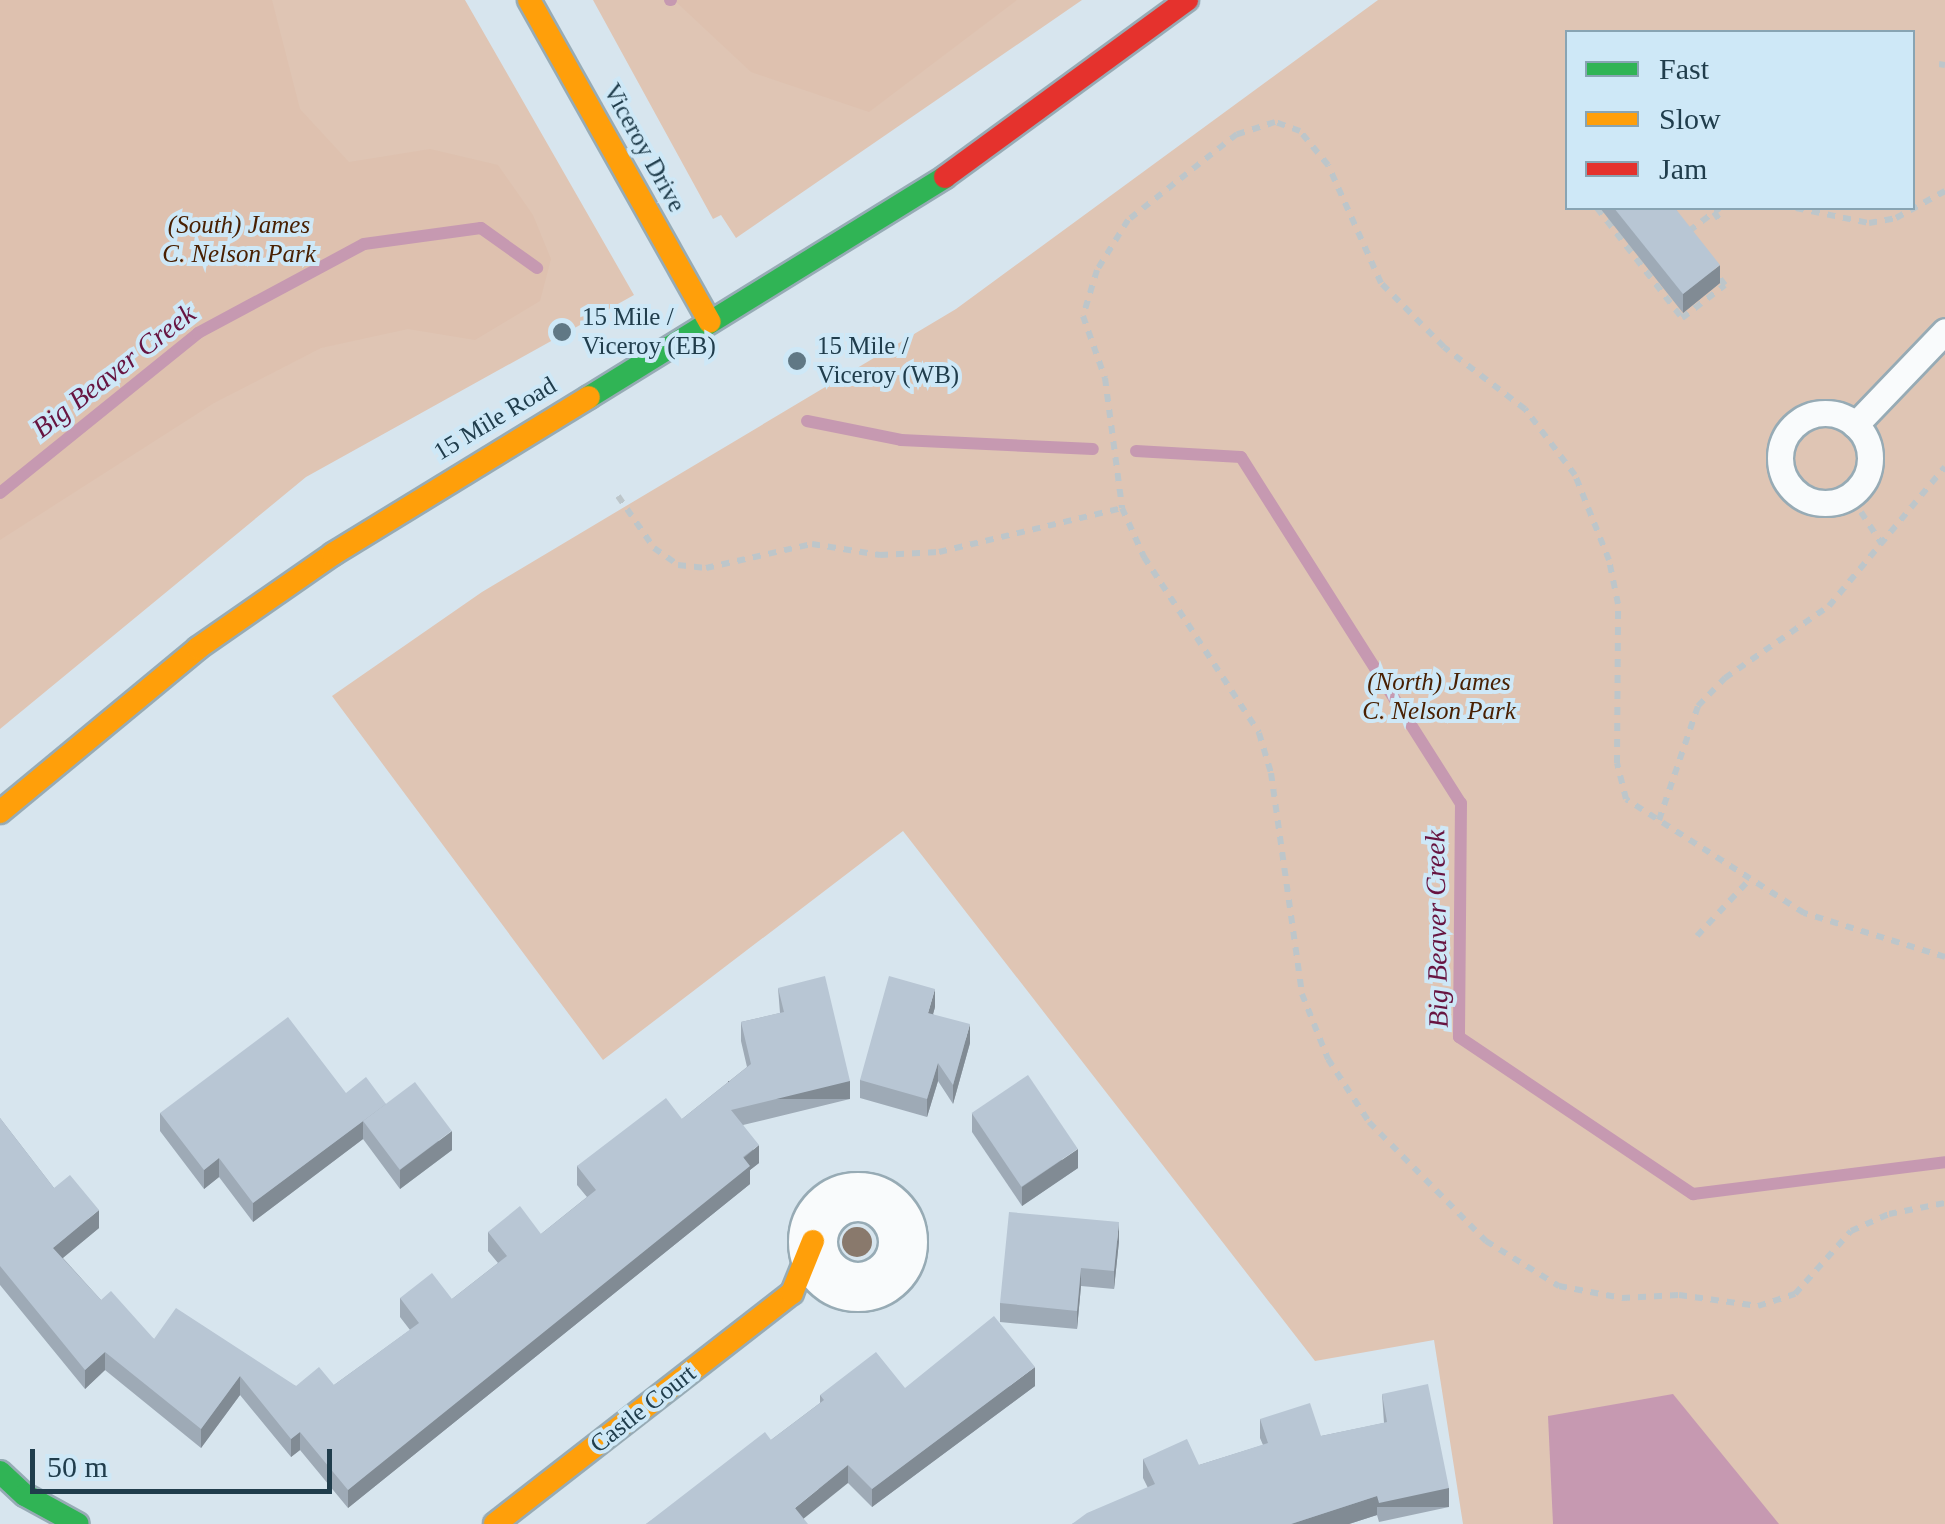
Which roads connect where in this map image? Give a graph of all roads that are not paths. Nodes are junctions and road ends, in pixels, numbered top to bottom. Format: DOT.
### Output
graph roads {
  1 [pos="529,0"];
  2 [pos="1186,0"];
  3 [pos="710,322"];
  4 [pos="1945,331"];
  5 [pos="1855,424"];
  6 [pos="0,812"];
  7 [pos="813,1241"];
  8 [pos="848,1286"];
  9 [pos="792,1293"];
  10 [pos="0,1472"];
  11 [pos="78,1524"];
  12 [pos="494,1524"];
  1 -- 3 [label="main road, Viceroy Drive"];
  2 -- 3 [label="main road, 15 Mile Road"];
  3 -- 6 [label="main road, 15 Mile Road"];
  4 -- 5 [label="lane"];
  7 -- 8 [label="street"];
  7 -- 8 [label="street"];
  7 -- 9 [label="main road"];
  8 -- 9 [label="street"];
  9 -- 12 [label="main road, Castle Court"];
  10 -- 11 [label="main road"];
}
